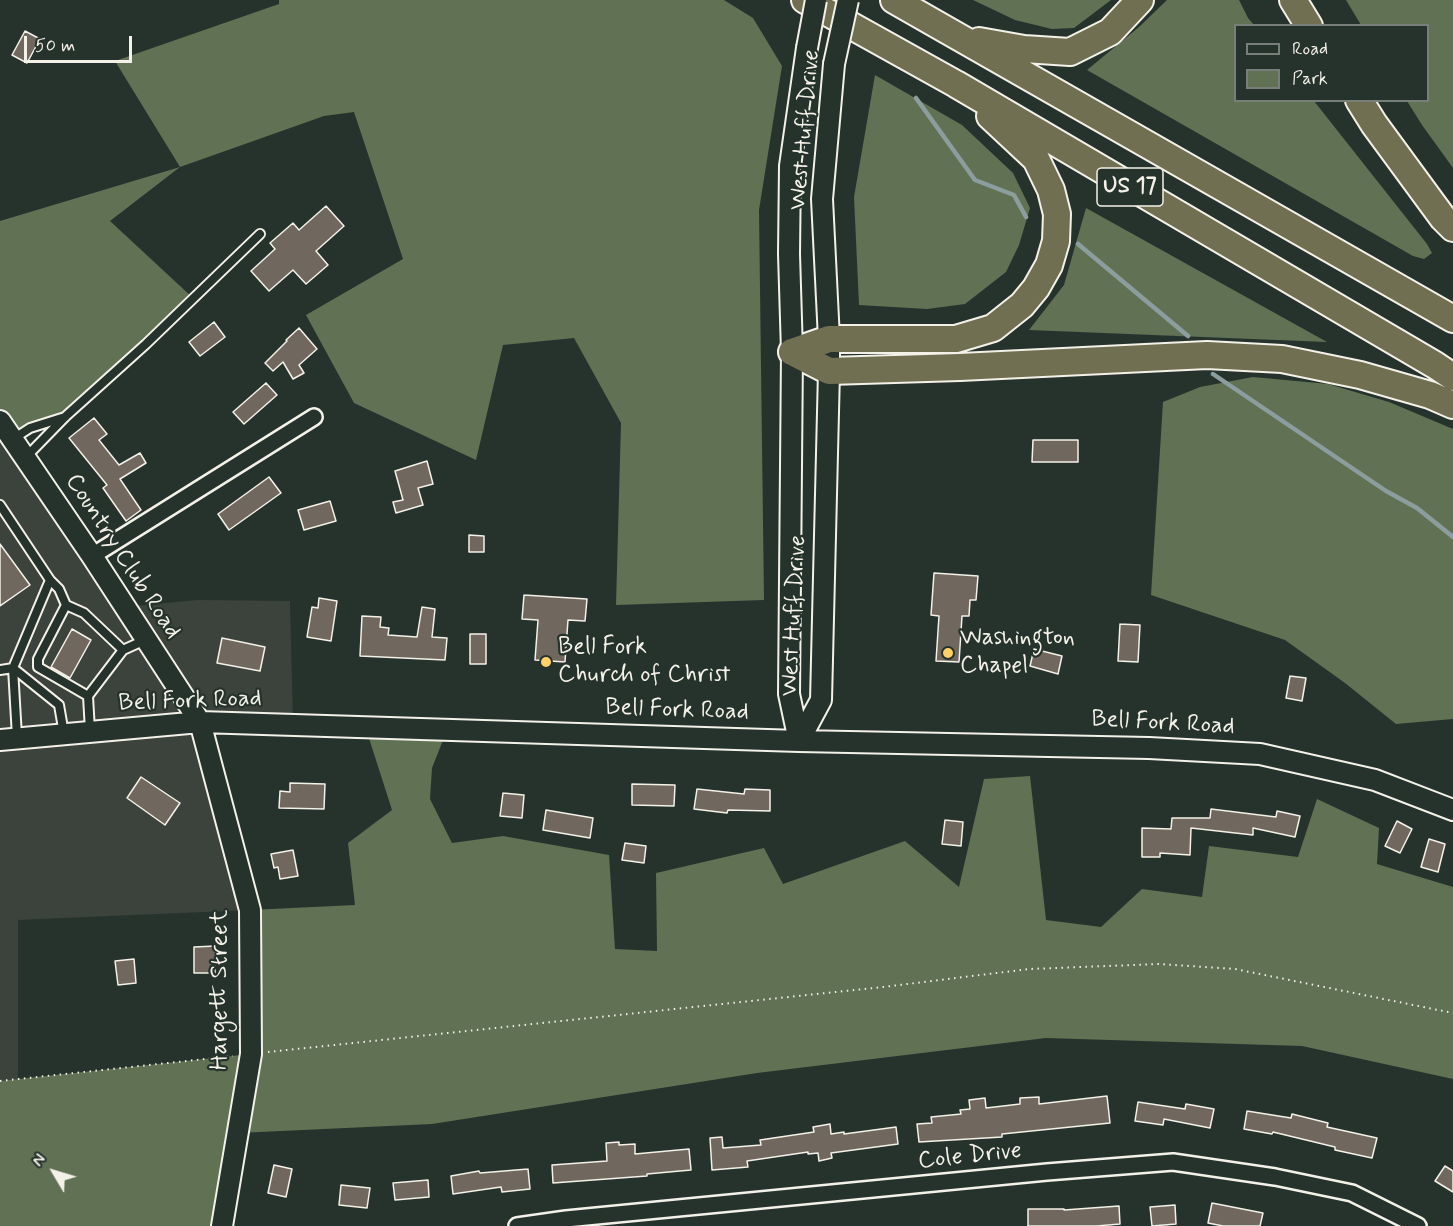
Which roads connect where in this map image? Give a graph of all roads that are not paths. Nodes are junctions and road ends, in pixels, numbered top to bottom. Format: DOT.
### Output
graph roads {
  1 [pos="805,0"];
  2 [pos="816,0"];
  3 [pos="848,0"];
  4 [pos="894,0"];
  5 [pos="1140,0"];
  6 [pos="1293,0"];
  7 [pos="1309,24"];
  8 [pos="959,37"];
  9 [pos="956,84"];
  10 [pos="1360,102"];
  11 [pos="1453,228"];
  12 [pos="260,234"];
  13 [pos="1453,319"];
  14 [pos="829,339"];
  15 [pos="792,352"];
  16 [pos="829,371"];
  17 [pos="1453,377"];
  18 [pos="1453,405"];
  19 [pos="66,416"];
  20 [pos="314,417"];
  21 [pos="4,428"];
  22 [pos="25,458"];
  23 [pos="0,505"];
  24 [pos="92,556"];
  25 [pos="51,580"];
  26 [pos="66,605"];
  27 [pos="146,640"];
  28 [pos="123,650"];
  29 [pos="13,668"];
  30 [pos="0,670"];
  31 [pos="88,696"];
  32 [pos="200,722"];
  33 [pos="90,732"];
  34 [pos="64,735"];
  35 [pos="8,739"];
  36 [pos="799,741"];
  37 [pos="1453,810"];
  38 [pos="567,1222"];
  39 [pos="222,1226"];
  40 [pos="517,1226"];
  41 [pos="1418,1226"];
  1 -- 9 [label="highway, US 17"];
  2 -- 15 [label="main road, West Huff Drive, bridge"];
  3 -- 14 [label="main road, West Huff Drive, bridge"];
  4 -- 8 [label="highway, US 17"];
  5 -- 8 [label="highway"];
  6 -- 7 [label="highway"];
  8 -- 13 [label="highway, US 17"];
  9 -- 14 [label="highway"];
  9 -- 17 [label="highway, US 17"];
  10 -- 11 [label="highway"];
  12 -- 19 [label="lane"];
  14 -- 15 [label="highway"];
  14 -- 16 [label="main road, West Huff Drive"];
  15 -- 16 [label="highway"];
  15 -- 36 [label="main road, West Huff Drive"];
  16 -- 18 [label="highway"];
  16 -- 36 [label="main road, West Huff Drive"];
  19 -- 21 [label="lane"];
  19 -- 22 [label="lane"];
  20 -- 24 [label="street"];
  21 -- 22 [label="main road, Country Club Road"];
  22 -- 24 [label="main road, Country Club Road"];
  23 -- 25 [label="lane"];
  24 -- 27 [label="main road, Country Club Road"];
  25 -- 26 [label="lane"];
  25 -- 29 [label="lane"];
  26 -- 28 [label="lane"];
  26 -- 31 [label="lane"];
  27 -- 28 [label="lane"];
  27 -- 32 [label="main road, Country Club Road"];
  28 -- 31 [label="lane"];
  29 -- 30 [label="lane"];
  29 -- 34 [label="lane"];
  29 -- 35 [label="lane"];
  31 -- 33 [label="lane"];
  32 -- 33 [label="main road, Bell Fork Road"];
  32 -- 36 [label="main road, Bell Fork Road"];
  32 -- 39 [label="main road, Hargett Street"];
  33 -- 34 [label="main road, Bell Fork Road"];
  34 -- 35 [label="main road, Bell Fork Road"];
  36 -- 37 [label="main road, Bell Fork Road"];
  38 -- 40 [label="street, Cole Drive"];
  38 -- 41 [label="street, Cole Drive"];
}
